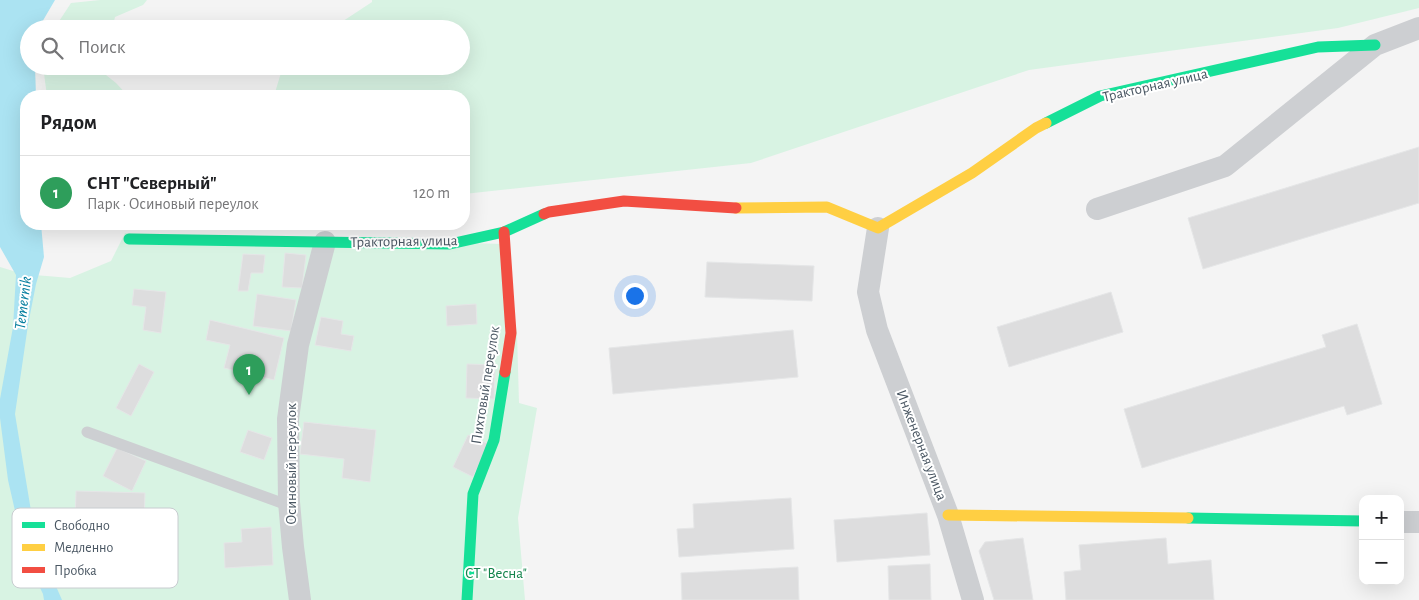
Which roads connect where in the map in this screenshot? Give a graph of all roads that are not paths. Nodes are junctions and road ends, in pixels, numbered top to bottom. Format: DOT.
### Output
graph roads {
  1 [pos="1419,28"];
  2 [pos="1375,44"];
  3 [pos="1097,209"];
  4 [pos="878,228"];
  5 [pos="504,232"];
  6 [pos="129,239"];
  7 [pos="325,242"];
  8 [pos="87,432"];
  9 [pos="290,506"];
  10 [pos="948,515"];
  11 [pos="1359,521"];
  12 [pos="1404,522"];
  13 [pos="1419,522"];
  14 [pos="300,600"];
  15 [pos="467,600"];
  16 [pos="973,600"];
  1 -- 2 [label="street, Тракторная улица"];
  2 -- 3 [label="street, Тракторная улица"];
  2 -- 4 [label="street, Тракторная улица"];
  4 -- 5 [label="street, Тракторная улица"];
  4 -- 10 [label="street, Инженерная улица"];
  5 -- 7 [label="street, Тракторная улица"];
  5 -- 15 [label="street, Пихтовый переулок"];
  6 -- 7 [label="street, Тракторная улица"];
  7 -- 9 [label="street, Осиновый переулок"];
  8 -- 9 [label="lane"];
  9 -- 14 [label="street, Осиновый переулок"];
  10 -- 11 [label="street"];
  10 -- 16 [label="street, Инженерная улица"];
  12 -- 13 [label="street"];
}
